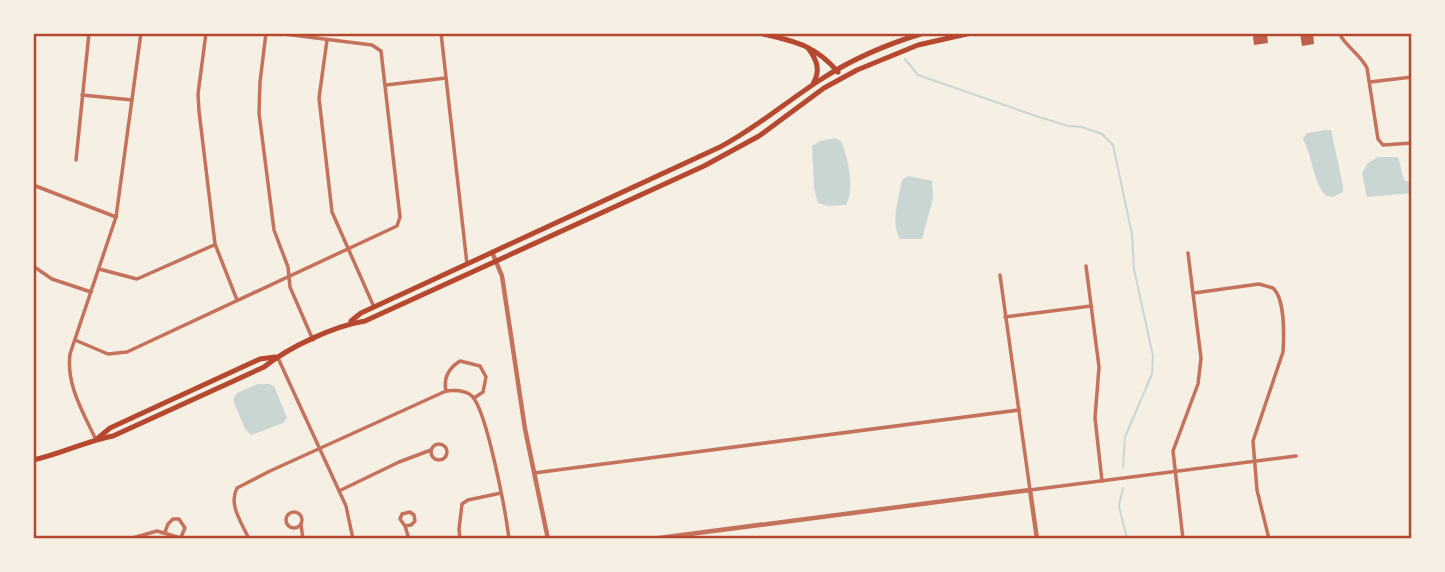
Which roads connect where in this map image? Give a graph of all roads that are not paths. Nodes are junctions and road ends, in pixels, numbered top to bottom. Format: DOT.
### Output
graph roads {
  1 [pos="89,33"];
  2 [pos="141,33"];
  3 [pos="206,33"];
  4 [pos="266,33"];
  5 [pos="276,33"];
  6 [pos="441,33"];
  7 [pos="759,33"];
  8 [pos="924,33"];
  9 [pos="971,33"];
  10 [pos="1339,33"];
  11 [pos="327,40"];
  12 [pos="807,45"];
  13 [pos="837,70"];
  14 [pos="842,77"];
  15 [pos="1412,77"];
  16 [pos="446,78"];
  17 [pos="1370,82"];
  18 [pos="386,85"];
  19 [pos="812,86"];
  20 [pos="82,94"];
  21 [pos="132,100"];
  22 [pos="1412,144"];
  23 [pos="76,160"];
  24 [pos="674,169"];
  25 [pos="664,184"];
  26 [pos="33,185"];
  27 [pos="116,218"];
  28 [pos="215,244"];
  29 [pos="348,250"];
  30 [pos="492,252"];
  31 [pos="1188,253"];
  32 [pos="497,261"];
  33 [pos="467,264"];
  34 [pos="33,266"];
  35 [pos="1086,266"];
  36 [pos="99,269"];
  37 [pos="1000,275"];
  38 [pos="289,277"];
  39 [pos="91,292"];
  40 [pos="1194,293"];
  41 [pos="237,300"];
  42 [pos="1091,306"];
  43 [pos="374,307"];
  44 [pos="1005,317"];
  45 [pos="349,323"];
  46 [pos="75,340"];
  47 [pos="313,340"];
  48 [pos="278,356"];
  49 [pos="446,391"];
  50 [pos="474,398"];
  51 [pos="1019,410"];
  52 [pos="96,440"];
  53 [pos="319,448"];
  54 [pos="431,450"];
  55 [pos="1296,456"];
  56 [pos="33,460"];
  57 [pos="1253,461"];
  58 [pos="1174,471"];
  59 [pos="534,472"];
  60 [pos="1102,481"];
  61 [pos="1030,490"];
  62 [pos="339,491"];
  63 [pos="500,493"];
  64 [pos="301,525"];
  65 [pos="405,526"];
  66 [pos="165,532"];
  67 [pos="679,537"];
  68 [pos="182,538"];
  69 [pos="129,539"];
  70 [pos="249,539"];
  71 [pos="303,539"];
  72 [pos="353,539"];
  73 [pos="409,539"];
  74 [pos="460,539"];
  75 [pos="509,539"];
  76 [pos="548,539"];
  77 [pos="652,539"];
  78 [pos="1037,539"];
  79 [pos="1183,539"];
  80 [pos="1269,539"];
  1 -- 20 [label="street"];
  2 -- 21 [label="street"];
  3 -- 28 [label="street"];
  4 -- 38 [label="street"];
  5 -- 11 [label="street"];
  6 -- 16 [label="street"];
  7 -- 12 [label="main road"];
  8 -- 13 [label="main road"];
  9 -- 14 [label="main road"];
  10 -- 17 [label="street"];
  11 -- 18 [label="street"];
  11 -- 29 [label="street"];
  12 -- 13 [label="main road"];
  12 -- 19 [label="main road"];
  13 -- 14 [label="main road"];
  13 -- 19 [label="main road"];
  14 -- 25 [label="main road"];
  15 -- 17 [label="street"];
  16 -- 18 [label="street"];
  16 -- 33 [label="street"];
  17 -- 22 [label="street"];
  18 -- 29 [label="street"];
  19 -- 24 [label="main road"];
  20 -- 21 [label="street"];
  20 -- 23 [label="street"];
  21 -- 27 [label="street"];
  24 -- 25 [label="main road"];
  24 -- 30 [label="main road"];
  25 -- 32 [label="main road"];
  26 -- 27 [label="street"];
  27 -- 36 [label="street"];
  28 -- 36 [label="street"];
  28 -- 41 [label="street"];
  29 -- 38 [label="street"];
  29 -- 43 [label="street"];
  30 -- 32 [label="street"];
  30 -- 33 [label="main road"];
  31 -- 40 [label="street"];
  32 -- 45 [label="main road"];
  32 -- 59 [label="street"];
  33 -- 43 [label="main road"];
  34 -- 39 [label="street"];
  35 -- 42 [label="street"];
  36 -- 39 [label="street"];
  37 -- 44 [label="street"];
  38 -- 41 [label="street"];
  38 -- 47 [label="street"];
  39 -- 46 [label="street"];
  40 -- 57 [label="street"];
  40 -- 58 [label="street"];
  41 -- 46 [label="street"];
  42 -- 44 [label="street"];
  42 -- 60 [label="street"];
  43 -- 45 [label="main road"];
  44 -- 51 [label="street"];
  45 -- 47 [label="main road"];
  46 -- 52 [label="street"];
  47 -- 48 [label="main road"];
  48 -- 52 [label="main road"];
  48 -- 53 [label="street"];
  49 -- 50 [label="street"];
  49 -- 50 [label="street"];
  49 -- 53 [label="street"];
  50 -- 63 [label="street"];
  51 -- 59 [label="street"];
  51 -- 61 [label="street"];
  52 -- 56 [label="main road"];
  53 -- 62 [label="street"];
  53 -- 70 [label="street"];
  54 -- 54 [label="street"];
  54 -- 62 [label="street"];
  55 -- 57 [label="street"];
  57 -- 58 [label="street"];
  57 -- 80 [label="street"];
  58 -- 60 [label="street"];
  58 -- 79 [label="street"];
  59 -- 76 [label="street"];
  60 -- 61 [label="street"];
  61 -- 67 [label="street"];
  61 -- 78 [label="street"];
  62 -- 72 [label="street"];
  63 -- 74 [label="street"];
  63 -- 75 [label="street"];
  64 -- 64 [label="street"];
  64 -- 71 [label="street"];
  65 -- 65 [label="street"];
  65 -- 73 [label="street"];
  66 -- 68 [label="street"];
  66 -- 68 [label="street"];
  66 -- 69 [label="street"];
  67 -- 77 [label="street"];
}
